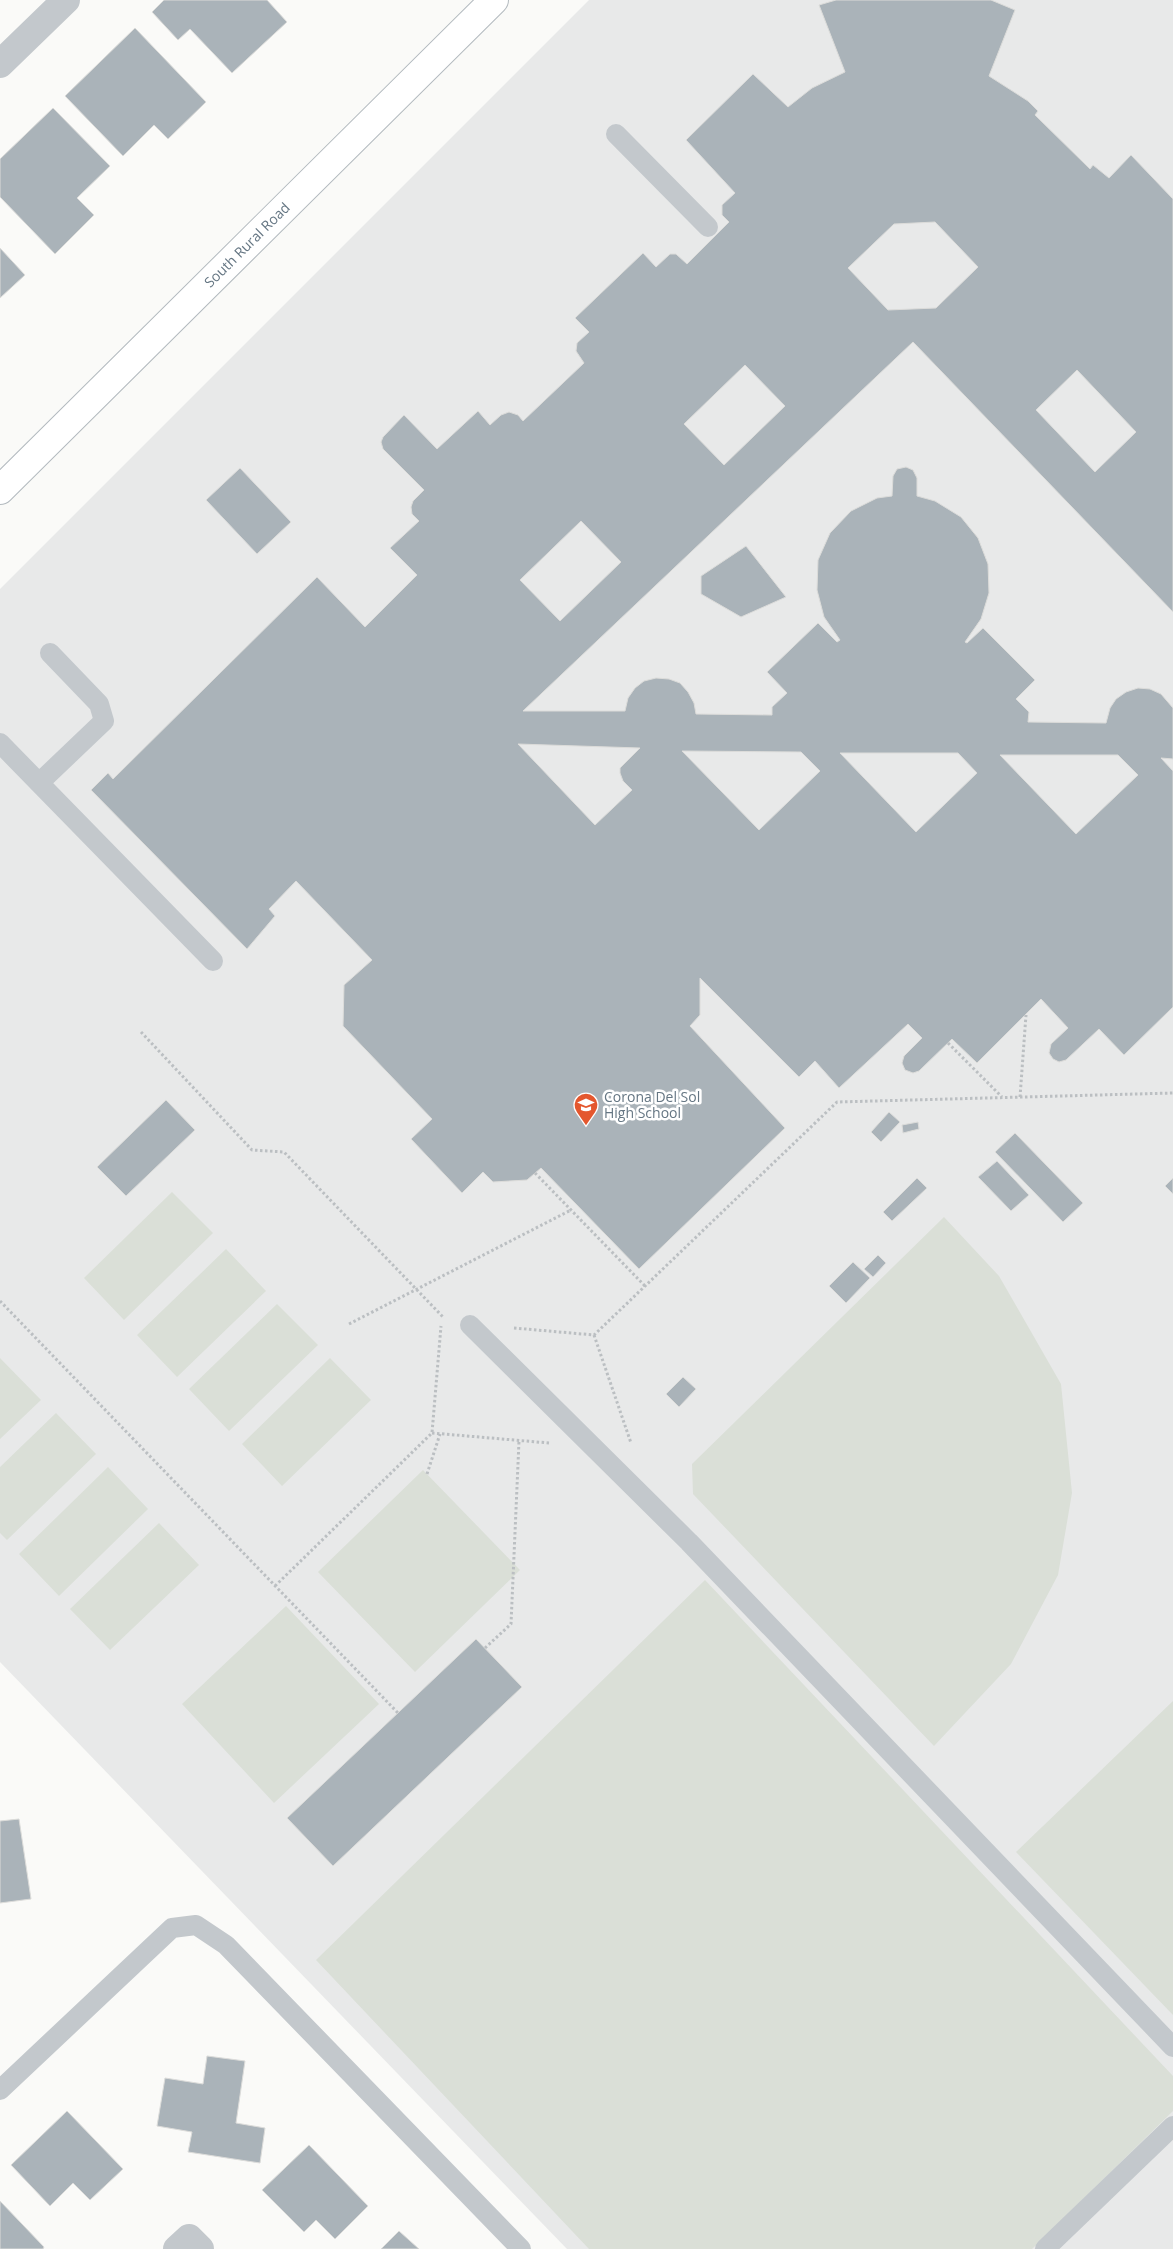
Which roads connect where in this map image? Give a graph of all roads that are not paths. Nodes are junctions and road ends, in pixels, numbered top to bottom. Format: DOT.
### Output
graph roads {
  1 [pos="66,0"];
  2 [pos="494,0"];
  3 [pos="0,64"];
  4 [pos="616,134"];
  5 [pos="708,227"];
  6 [pos="0,490"];
  7 [pos="50,653"];
  8 [pos="0,743"];
  9 [pos="39,783"];
  10 [pos="213,961"];
  11 [pos="470,1324"];
  12 [pos="1173,2047"];
  13 [pos="0,2090"];
  14 [pos="1173,2126"];
  15 [pos="521,2249"];
  16 [pos="1046,2249"];
  1 -- 3 [label="street"];
  2 -- 6 [label="main road, South Rural Road"];
  4 -- 5 [label="lane"];
  7 -- 9 [label="lane"];
  8 -- 9 [label="lane"];
  9 -- 10 [label="lane"];
  11 -- 12 [label="lane"];
  13 -- 15 [label="lane"];
  14 -- 16 [label="lane"];
}
